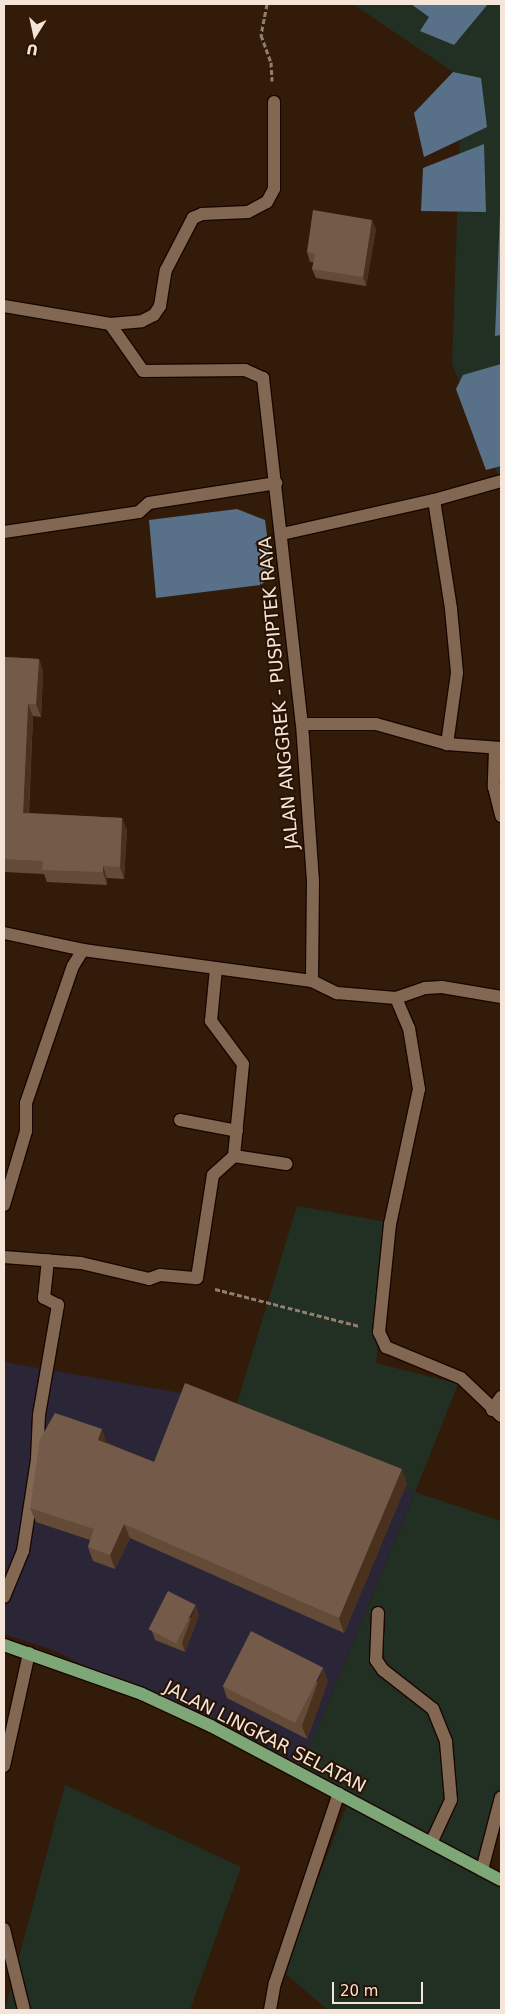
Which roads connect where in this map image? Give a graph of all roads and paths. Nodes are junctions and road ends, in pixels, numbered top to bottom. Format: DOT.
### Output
graph roads {
  1 [pos="267,4"];
  2 [pos="274,102"];
  3 [pos="4,306"];
  4 [pos="110,324"];
  5 [pos="501,481"];
  6 [pos="276,484"];
  7 [pos="434,500"];
  8 [pos="4,532"];
  9 [pos="282,534"];
  10 [pos="302,724"];
  11 [pos="447,744"];
  12 [pos="498,749"];
  13 [pos="501,816"];
  14 [pos="4,932"];
  15 [pos="83,950"];
  16 [pos="216,968"];
  17 [pos="312,981"];
  18 [pos="501,997"];
  19 [pos="396,998"];
  20 [pos="180,1120"];
  21 [pos="237,1131"];
  22 [pos="234,1156"];
  23 [pos="286,1164"];
  24 [pos="4,1204"];
  25 [pos="4,1258"];
  26 [pos="48,1260"];
  27 [pos="197,1278"];
  28 [pos="379,1332"];
  29 [pos="501,1397"];
  30 [pos="497,1413"];
  31 [pos="4,1597"];
  32 [pos="378,1613"];
  33 [pos="4,1644"];
  34 [pos="29,1653"];
  35 [pos="4,1766"];
  36 [pos="339,1793"];
  37 [pos="501,1797"];
  38 [pos="431,1843"];
  39 [pos="482,1870"];
  40 [pos="501,1880"];
  41 [pos="4,1929"];
  42 [pos="24,2010"];
  43 [pos="270,2010"];
  1 -- 2 [label="path"];
  2 -- 4 [label="street"];
  3 -- 4 [label="street"];
  4 -- 6 [label="street, JALAN ANGGREK - PUSPIPTEK RAYA"];
  5 -- 7 [label="street"];
  6 -- 8 [label="street"];
  6 -- 9 [label="street, JALAN ANGGREK - PUSPIPTEK RAYA"];
  7 -- 9 [label="street"];
  7 -- 11 [label="street"];
  9 -- 10 [label="street, JALAN ANGGREK - PUSPIPTEK RAYA"];
  10 -- 11 [label="street"];
  10 -- 17 [label="street, JALAN ANGGREK - PUSPIPTEK RAYA"];
  11 -- 12 [label="street"];
  12 -- 13 [label="street"];
  14 -- 15 [label="street"];
  15 -- 16 [label="street"];
  15 -- 24 [label="street"];
  16 -- 17 [label="street"];
  16 -- 21 [label="street"];
  17 -- 19 [label="street"];
  18 -- 19 [label="street"];
  19 -- 28 [label="street"];
  20 -- 21 [label="street"];
  21 -- 22 [label="street"];
  22 -- 23 [label="street"];
  22 -- 27 [label="street"];
  25 -- 26 [label="street"];
  26 -- 27 [label="street"];
  26 -- 31 [label="street"];
  27 -- 28 [label="path"];
  28 -- 30 [label="street"];
  29 -- 30 [label="street"];
  32 -- 38 [label="street"];
  33 -- 34 [label="main road, JALAN LINGKAR SELATAN"];
  34 -- 35 [label="street"];
  34 -- 36 [label="main road, JALAN LINGKAR SELATAN"];
  36 -- 38 [label="main road, JALAN LINGKAR SELATAN"];
  36 -- 43 [label="street"];
  37 -- 39 [label="street"];
  38 -- 39 [label="main road, JALAN LINGKAR SELATAN"];
  39 -- 40 [label="main road, JALAN LINGKAR SELATAN"];
  41 -- 42 [label="street"];
}
